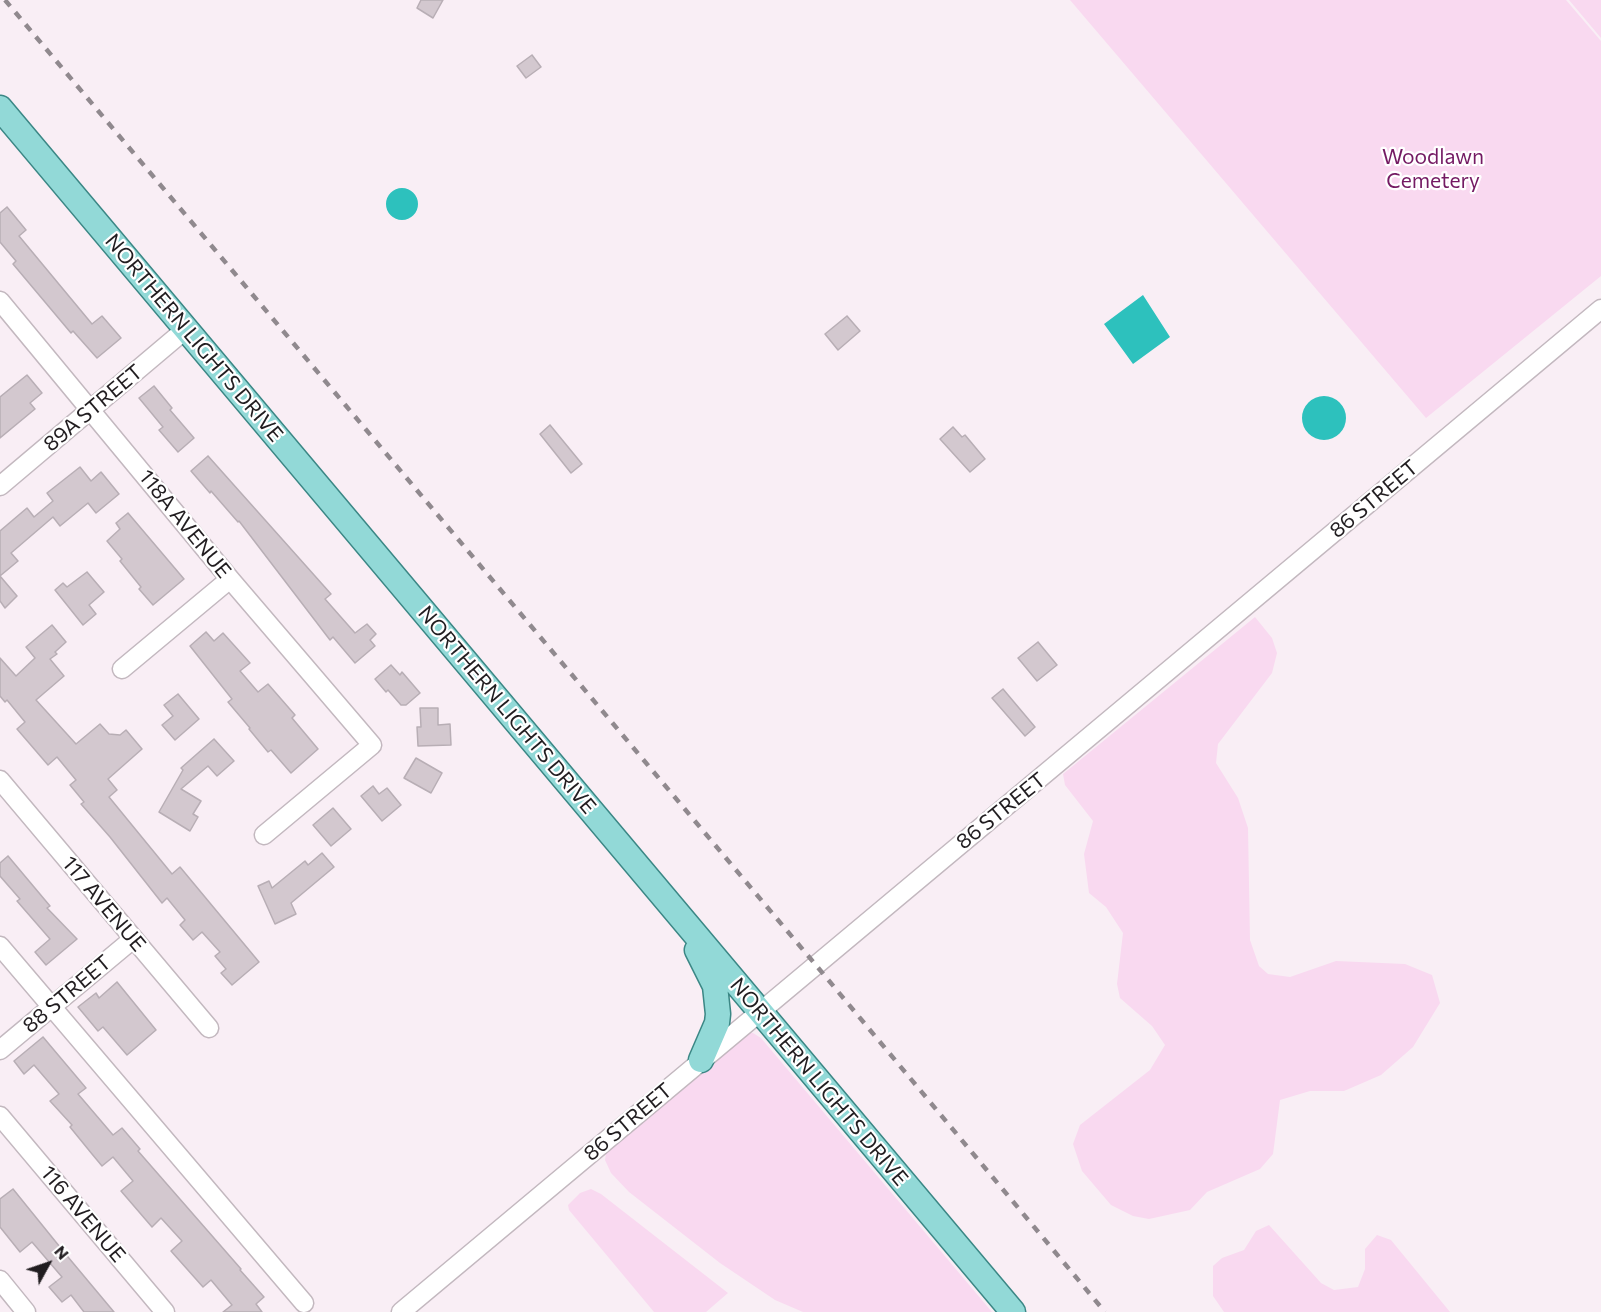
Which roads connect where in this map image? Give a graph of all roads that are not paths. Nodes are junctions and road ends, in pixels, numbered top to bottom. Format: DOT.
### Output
graph roads {
  1 [pos="0,108"];
  2 [pos="0,301"];
  3 [pos="1601,309"];
  4 [pos="186,329"];
  5 [pos="91,410"];
  6 [pos="0,486"];
  7 [pos="230,579"];
  8 [pos="122,669"];
  9 [pos="0,780"];
  10 [pos="264,836"];
  11 [pos="678,913"];
  12 [pos="134,939"];
  13 [pos="0,946"];
  14 [pos="51,1007"];
  15 [pos="760,1011"];
  16 [pos="209,1028"];
  17 [pos="0,1050"];
  18 [pos="701,1060"];
  19 [pos="0,1116"];
  20 [pos="0,1280"];
  21 [pos="303,1303"];
  22 [pos="26,1312"];
  23 [pos="165,1312"];
  24 [pos="401,1312"];
  25 [pos="1013,1312"];
  1 -- 4 [label="main road, NORTHERN LIGHTS DRIVE"];
  2 -- 5 [label="street, 118A AVENUE"];
  3 -- 15 [label="street, 86 STREET"];
  4 -- 5 [label="street, 89A STREET"];
  4 -- 11 [label="main road, NORTHERN LIGHTS DRIVE"];
  5 -- 6 [label="street, 89A STREET"];
  5 -- 7 [label="street, 118A AVENUE"];
  7 -- 8 [label="street"];
  7 -- 10 [label="street, 118A AVENUE"];
  9 -- 12 [label="street, 117 AVENUE"];
  11 -- 15 [label="main road, NORTHERN LIGHTS DRIVE"];
  11 -- 18 [label="main road"];
  12 -- 14 [label="street, 88 STREET"];
  12 -- 16 [label="street, 117 AVENUE"];
  13 -- 14 [label="street"];
  14 -- 17 [label="street, 88 STREET"];
  14 -- 21 [label="street"];
  15 -- 18 [label="street, 86 STREET"];
  15 -- 25 [label="main road, NORTHERN LIGHTS DRIVE"];
  18 -- 24 [label="street, 86 STREET"];
  19 -- 23 [label="street, 116 AVENUE"];
  20 -- 22 [label="street"];
}
